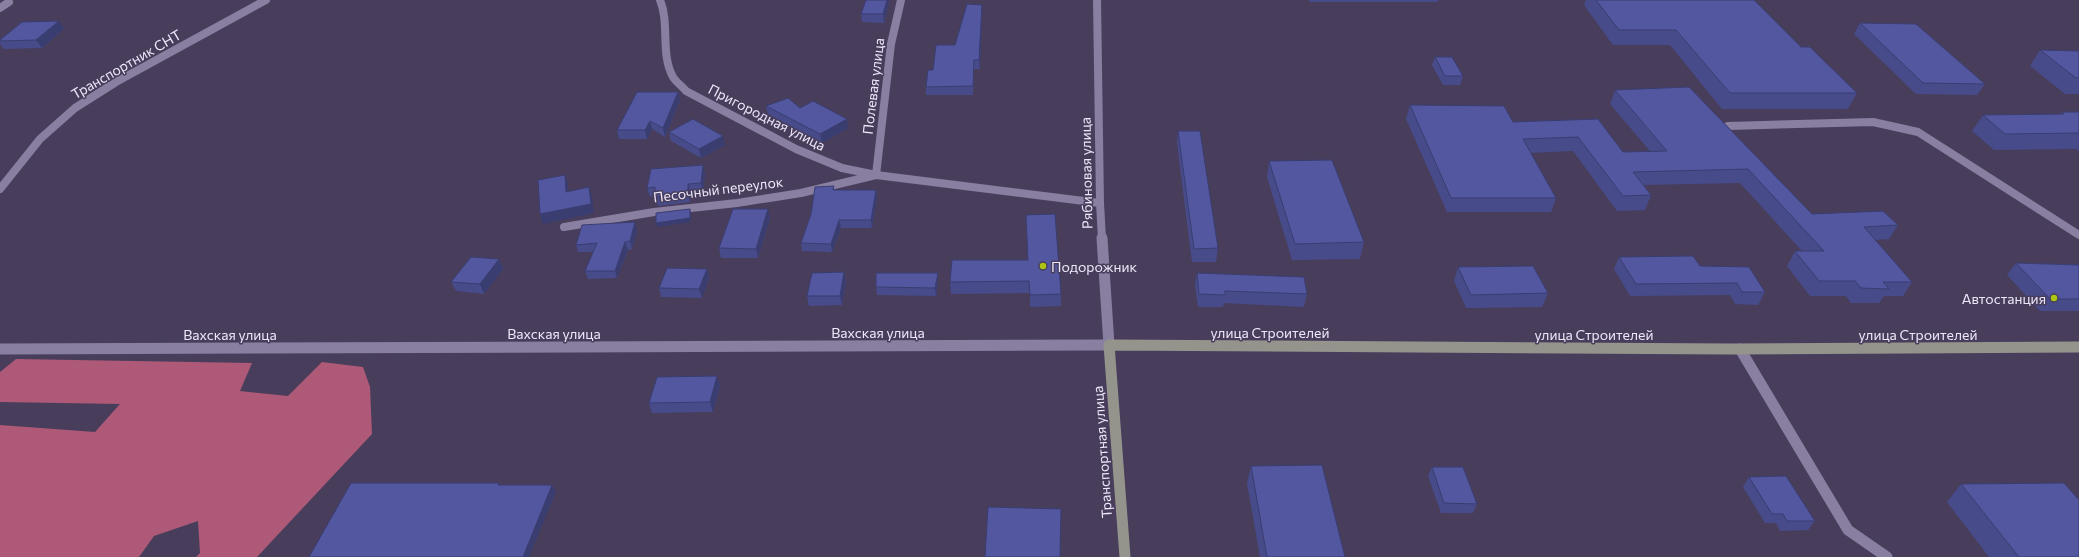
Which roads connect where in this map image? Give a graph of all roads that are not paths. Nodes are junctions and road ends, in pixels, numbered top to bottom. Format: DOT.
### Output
graph roads {
  1 [pos="266,0"];
  2 [pos="660,0"];
  3 [pos="901,0"];
  4 [pos="1097,0"];
  5 [pos="9,2"];
  6 [pos="0,8"];
  7 [pos="1728,126"];
  8 [pos="876,175"];
  9 [pos="0,189"];
  10 [pos="1100,203"];
  11 [pos="564,227"];
  12 [pos="2079,235"];
  13 [pos="1109,345"];
  14 [pos="2079,347"];
  15 [pos="0,349"];
  16 [pos="1740,349"];
  17 [pos="1125,557"];
  18 [pos="1887,557"];
  1 -- 9 [label="street, Транспортник СНТ"];
  2 -- 8 [label="street, Пригородная улица"];
  3 -- 8 [label="street, Полевая улица"];
  4 -- 10 [label="street, Рябиновая улица"];
  5 -- 6 [label="street"];
  7 -- 12 [label="street"];
  8 -- 10 [label="street, Пригородная улица"];
  8 -- 11 [label="street, Песочный переулок"];
  10 -- 13 [label="street, Рябиновая улица"];
  13 -- 15 [label="street, Вахская улица"];
  13 -- 16 [label="main road, улица Строителей"];
  13 -- 17 [label="main road, Транспортная улица"];
  14 -- 16 [label="main road, улица Строителей"];
  16 -- 18 [label="street"];
}
